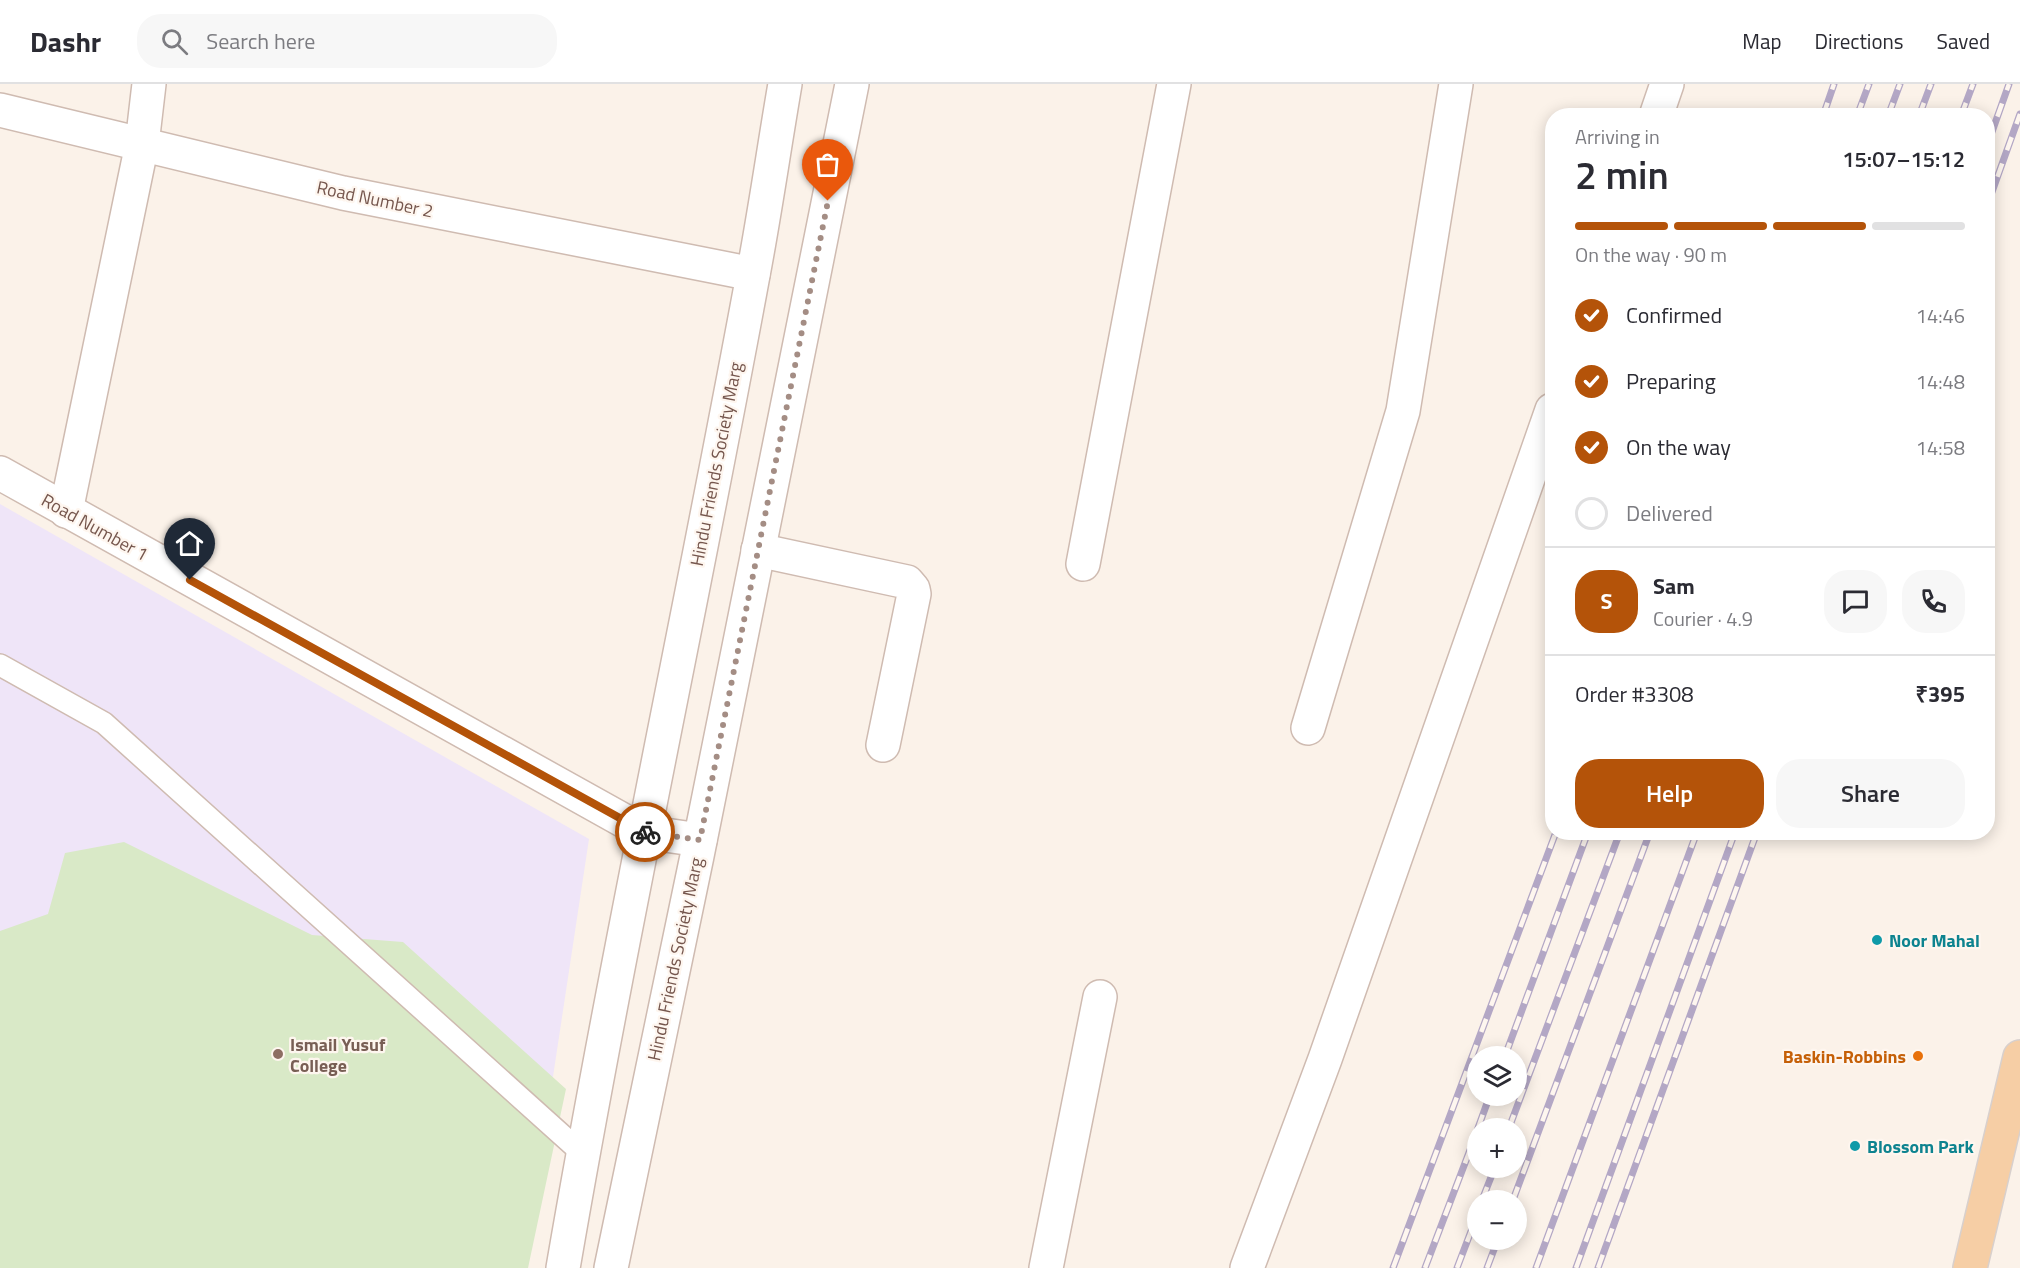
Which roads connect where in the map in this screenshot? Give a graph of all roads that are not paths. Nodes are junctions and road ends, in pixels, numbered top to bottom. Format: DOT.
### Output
graph roads {
  1 [pos="149,84"];
  2 [pos="785,84"];
  3 [pos="852,84"];
  4 [pos="1174,84"];
  5 [pos="1456,84"];
  6 [pos="1667,84"];
  7 [pos="1659,108"];
  8 [pos="0,110"];
  9 [pos="142,144"];
  10 [pos="753,274"];
  11 [pos="1545,430"];
  12 [pos="0,473"];
  13 [pos="66,511"];
  14 [pos="758,550"];
  15 [pos="1083,564"];
  16 [pos="0,665"];
  17 [pos="1308,728"];
  18 [pos="883,744"];
  19 [pos="644,832"];
  20 [pos="700,840"];
  21 [pos="1100,997"];
  22 [pos="2020,1057"];
  23 [pos="583,1154"];
  24 [pos="563,1268"];
  25 [pos="611,1268"];
  26 [pos="1046,1268"];
  27 [pos="1247,1268"];
  28 [pos="1970,1268"];
  1 -- 9 [label="street"];
  2 -- 10 [label="street, Hindu Friends Society Marg"];
  3 -- 14 [label="street, Hindu Friends Society Marg"];
  4 -- 15 [label="street"];
  5 -- 17 [label="street"];
  6 -- 7 [label="street"];
  8 -- 9 [label="street, Road Number 2"];
  9 -- 10 [label="street, Road Number 2"];
  9 -- 13 [label="street"];
  10 -- 19 [label="street, Hindu Friends Society Marg"];
  11 -- 27 [label="street"];
  12 -- 13 [label="street, Road Number 1"];
  13 -- 19 [label="street, Road Number 1"];
  14 -- 18 [label="street"];
  14 -- 20 [label="street, Hindu Friends Society Marg"];
  16 -- 23 [label="lane"];
  19 -- 20 [label="street, Road Number 1"];
  19 -- 23 [label="street, Hindu Friends Society Marg"];
  20 -- 25 [label="street, Hindu Friends Society Marg"];
  21 -- 26 [label="street"];
  22 -- 28 [label="main road"];
  23 -- 24 [label="street, Hindu Friends Society Marg"];
}
